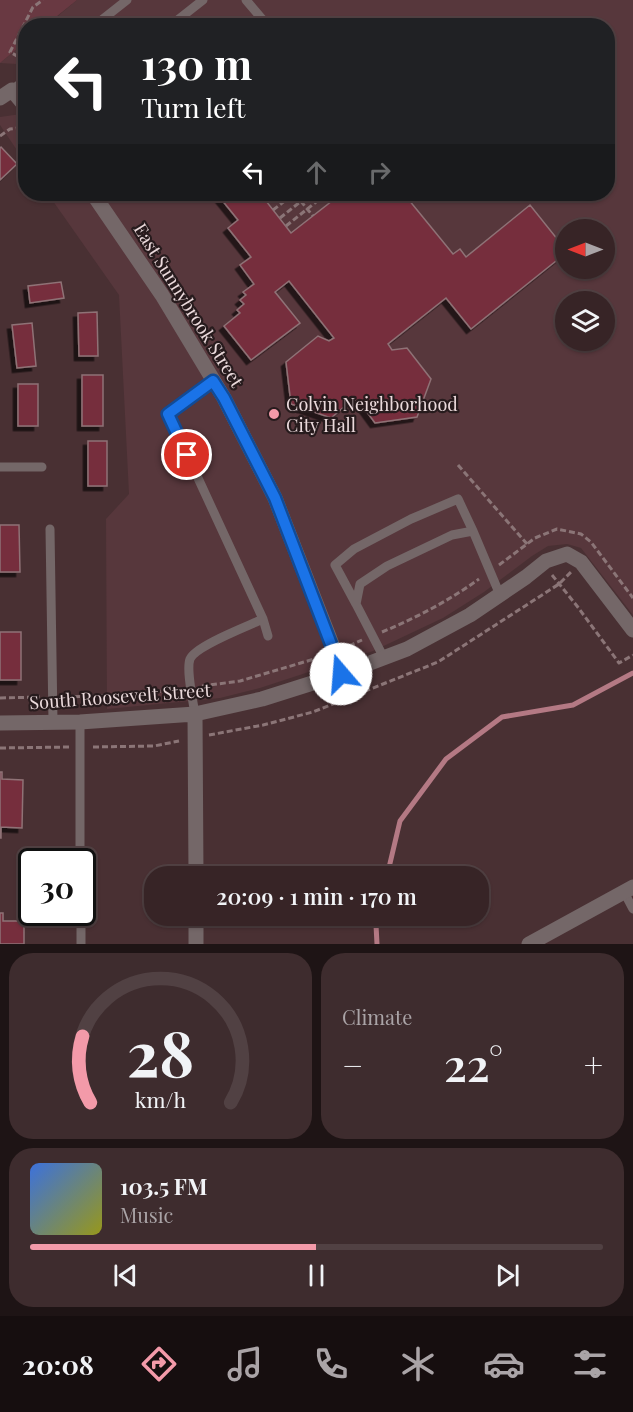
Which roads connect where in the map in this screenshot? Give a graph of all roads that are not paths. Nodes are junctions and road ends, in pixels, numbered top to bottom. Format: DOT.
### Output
graph roads {
  1 [pos="127,0"];
  2 [pos="203,0"];
  3 [pos="246,0"];
  4 [pos="104,18"];
  5 [pos="180,18"];
  6 [pos="261,18"];
  7 [pos="98,201"];
  8 [pos="213,381"];
  9 [pos="0,467"];
  10 [pos="42,467"];
  11 [pos="50,529"];
  12 [pos="473,531"];
  13 [pos="500,595"];
  14 [pos="356,604"];
  15 [pos="263,619"];
  16 [pos="633,630"];
  17 [pos="268,636"];
  18 [pos="384,658"];
  19 [pos="341,674"];
  20 [pos="195,714"];
  21 [pos="80,722"];
  22 [pos="0,723"];
  23 [pos="53,723"];
  24 [pos="81,848"];
  25 [pos="196,866"];
  26 [pos="629,890"];
  27 [pos="633,909"];
  28 [pos="81,926"];
  29 [pos="196,926"];
  30 [pos="81,944"];
  31 [pos="196,944"];
  32 [pos="529,944"];
  1 -- 4 [label="lane"];
  2 -- 5 [label="lane"];
  3 -- 6 [label="lane"];
  7 -- 8 [label="street, East Sunnybrook Street"];
  8 -- 15 [label="lane"];
  8 -- 19 [label="street, East Sunnybrook Street"];
  9 -- 10 [label="lane"];
  11 -- 23 [label="lane"];
  12 -- 13 [label="lane"];
  12 -- 14 [label="lane"];
  12 -- 14 [label="lane"];
  13 -- 16 [label="street, South Roosevelt Street"];
  13 -- 18 [label="street, South Roosevelt Street"];
  14 -- 18 [label="lane"];
  15 -- 17 [label="lane"];
  15 -- 20 [label="lane"];
  18 -- 19 [label="street, South Roosevelt Street"];
  19 -- 20 [label="street, South Roosevelt Street"];
  20 -- 21 [label="street, South Roosevelt Street"];
  20 -- 25 [label="street"];
  21 -- 23 [label="street, South Roosevelt Street"];
  21 -- 24 [label="lane"];
  22 -- 23 [label="street, South Roosevelt Street"];
  26 -- 27 [label="lane"];
  26 -- 32 [label="street"];
  28 -- 30 [label="lane"];
  29 -- 31 [label="street"];
}
